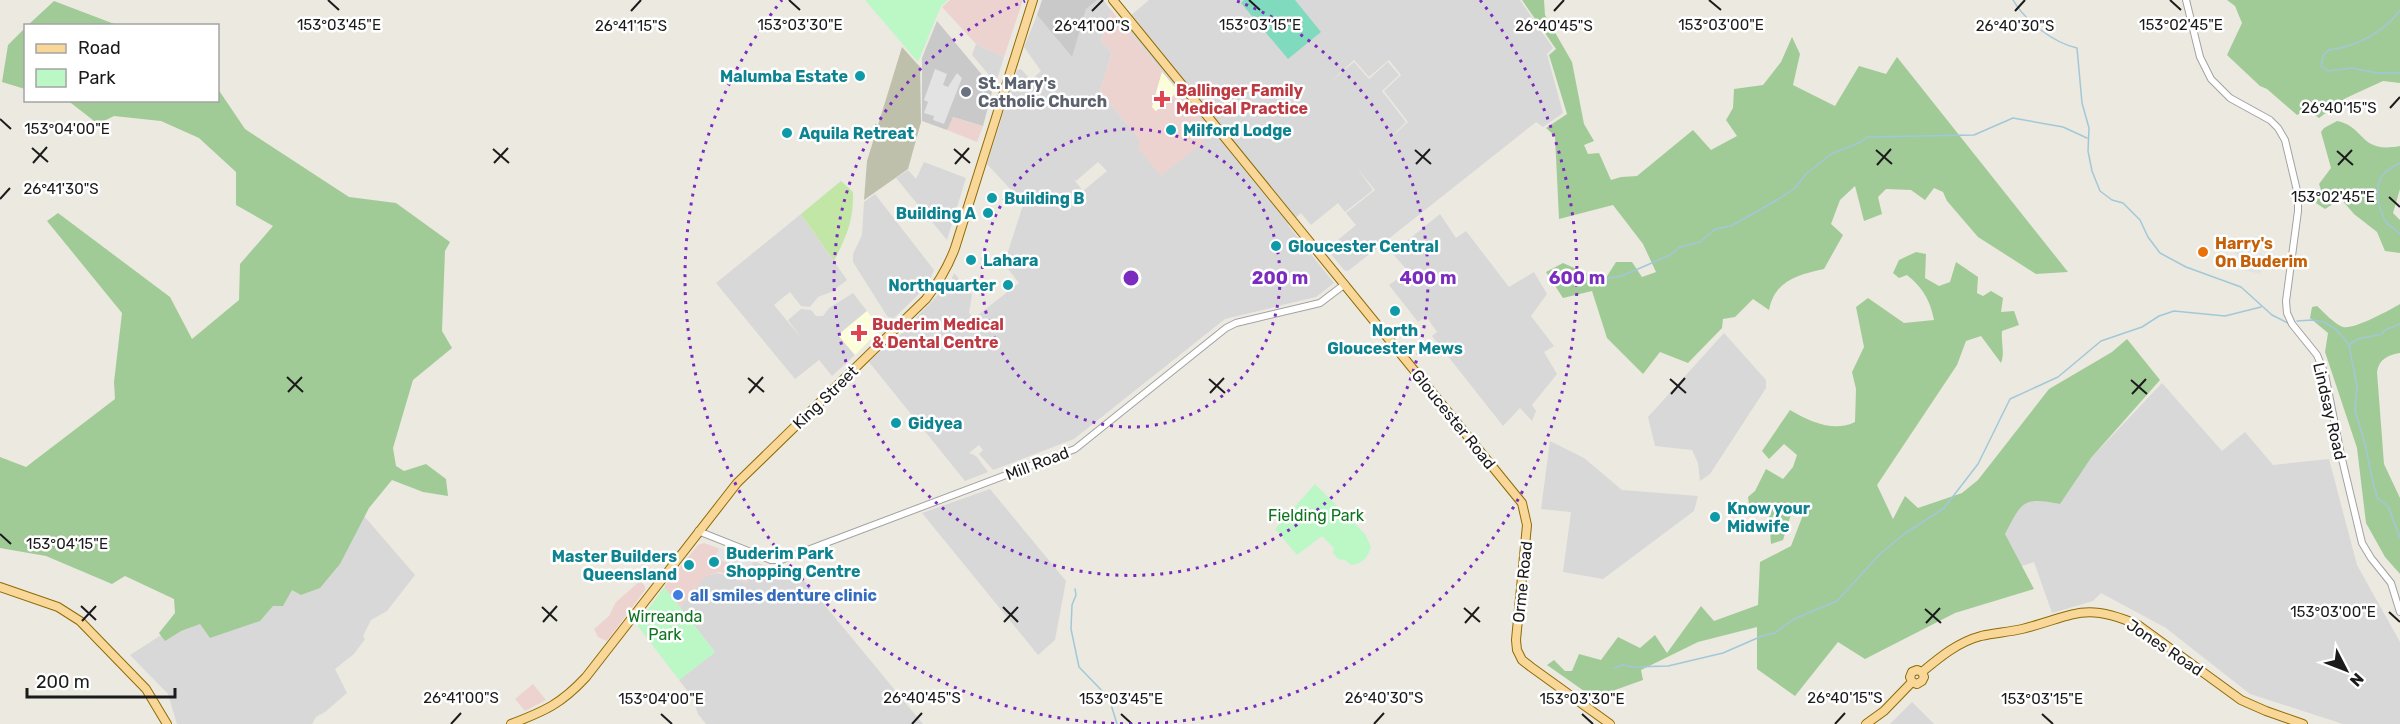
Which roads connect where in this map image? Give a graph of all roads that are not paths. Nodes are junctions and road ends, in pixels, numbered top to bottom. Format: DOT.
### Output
graph roads {
  1 [pos="1033,0"];
  2 [pos="1113,0"];
  3 [pos="2186,0"];
  4 [pos="1345,284"];
  5 [pos="1522,503"];
  6 [pos="698,531"];
  7 [pos="0,587"];
  8 [pos="2400,612"];
  9 [pos="167,724"];
  10 [pos="511,724"];
  11 [pos="1610,724"];
  12 [pos="1866,724"];
  13 [pos="2303,724"];
  1 -- 6 [label="main road, King Street"];
  2 -- 4 [label="main road, Gloucester Road"];
  3 -- 8 [label="street, Lindsay Road"];
  4 -- 5 [label="main road, Gloucester Road"];
  4 -- 6 [label="street, Mill Road"];
  5 -- 11 [label="main road, Orme Road"];
  6 -- 10 [label="main road, King Street"];
  7 -- 9 [label="main road"];
  12 -- 13 [label="main road, Jones Road"];
}
